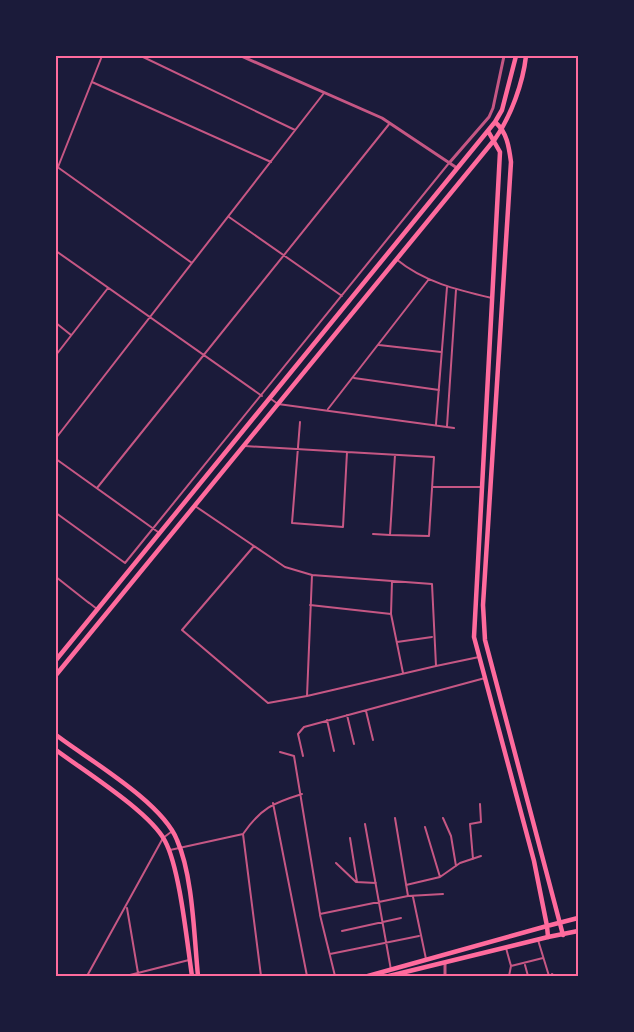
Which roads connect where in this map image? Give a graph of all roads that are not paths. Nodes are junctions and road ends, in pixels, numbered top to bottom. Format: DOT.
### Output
graph roads {
  1 [pos="102,56"];
  2 [pos="141,56"];
  3 [pos="241,56"];
  4 [pos="504,56"];
  5 [pos="516,56"];
  6 [pos="526,56"];
  7 [pos="92,82"];
  8 [pos="324,93"];
  9 [pos="495,122"];
  10 [pos="390,123"];
  11 [pos="502,129"];
  12 [pos="296,130"];
  13 [pos="488,131"];
  14 [pos="495,139"];
  15 [pos="270,162"];
  16 [pos="450,162"];
  17 [pos="57,166"];
  18 [pos="457,169"];
  19 [pos="228,216"];
  20 [pos="56,250"];
  21 [pos="285,254"];
  22 [pos="396,259"];
  23 [pos="381,262"];
  24 [pos="192,263"];
  25 [pos="388,268"];
  26 [pos="429,279"];
  27 [pos="447,287"];
  28 [pos="108,288"];
  29 [pos="456,290"];
  30 [pos="342,296"];
  31 [pos="492,298"];
  32 [pos="150,317"];
  33 [pos="56,323"];
  34 [pos="72,335"];
  35 [pos="379,345"];
  36 [pos="441,352"];
  37 [pos="56,355"];
  38 [pos="204,355"];
  39 [pos="354,378"];
  40 [pos="439,390"];
  41 [pos="262,396"];
  42 [pos="270,399"];
  43 [pos="278,404"];
  44 [pos="328,409"];
  45 [pos="300,422"];
  46 [pos="436,424"];
  47 [pos="447,426"];
  48 [pos="454,428"];
  49 [pos="56,438"];
  50 [pos="242,446"];
  51 [pos="298,450"];
  52 [pos="346,452"];
  53 [pos="395,454"];
  54 [pos="56,459"];
  55 [pos="432,487"];
  56 [pos="482,487"];
  57 [pos="97,488"];
  58 [pos="194,506"];
  59 [pos="56,513"];
  60 [pos="153,528"];
  61 [pos="160,533"];
  62 [pos="373,534"];
  63 [pos="390,535"];
  64 [pos="488,543"];
  65 [pos="479,544"];
  66 [pos="254,546"];
  67 [pos="312,575"];
  68 [pos="56,577"];
  69 [pos="392,581"];
  70 [pos="310,605"];
  71 [pos="97,609"];
  72 [pos="391,614"];
  73 [pos="432,637"];
  74 [pos="397,642"];
  75 [pos="479,657"];
  76 [pos="56,660"];
  77 [pos="435,666"];
  78 [pos="403,673"];
  79 [pos="56,675"];
  80 [pos="485,678"];
  81 [pos="307,696"];
  82 [pos="365,710"];
  83 [pos="347,714"];
  84 [pos="327,720"];
  85 [pos="56,735"];
  86 [pos="373,740"];
  87 [pos="354,744"];
  88 [pos="56,750"];
  89 [pos="334,751"];
  90 [pos="280,752"];
  91 [pos="303,756"];
  92 [pos="302,794"];
  93 [pos="273,803"];
  94 [pos="480,804"];
  95 [pos="395,818"];
  96 [pos="443,818"];
  97 [pos="365,824"];
  98 [pos="425,827"];
  99 [pos="172,831"];
  100 [pos="243,834"];
  101 [pos="163,838"];
  102 [pos="350,838"];
  103 [pos="180,847"];
  104 [pos="168,851"];
  105 [pos="481,856"];
  106 [pos="472,859"];
  107 [pos="336,863"];
  108 [pos="456,866"];
  109 [pos="440,877"];
  110 [pos="357,882"];
  111 [pos="376,883"];
  112 [pos="406,885"];
  113 [pos="443,894"];
  114 [pos="408,896"];
  115 [pos="413,897"];
  116 [pos="378,902"];
  117 [pos="126,907"];
  118 [pos="320,914"];
  119 [pos="401,918"];
  120 [pos="579,918"];
  121 [pos="382,922"];
  122 [pos="560,922"];
  123 [pos="547,926"];
  124 [pos="342,931"];
  125 [pos="579,931"];
  126 [pos="563,935"];
  127 [pos="419,936"];
  128 [pos="548,938"];
  129 [pos="538,940"];
  130 [pos="385,942"];
  131 [pos="506,948"];
  132 [pos="330,954"];
  133 [pos="543,958"];
  134 [pos="189,960"];
  135 [pos="426,960"];
  136 [pos="445,962"];
  137 [pos="525,964"];
  138 [pos="510,966"];
  139 [pos="391,970"];
  140 [pos="138,973"];
  141 [pos="407,974"];
  142 [pos="87,976"];
  143 [pos="126,976"];
  144 [pos="192,976"];
  145 [pos="198,976"];
  146 [pos="261,976"];
  147 [pos="306,976"];
  148 [pos="335,976"];
  149 [pos="368,976"];
  150 [pos="389,976"];
  151 [pos="445,976"];
  152 [pos="509,976"];
  153 [pos="528,976"];
  154 [pos="550,976"];
  155 [pos="555,976"];
  1 -- 7 [label="street"];
  2 -- 12 [label="street"];
  3 -- 8 [label="street"];
  4 -- 16 [label="street"];
  5 -- 9 [label="main road"];
  6 -- 11 [label="main road"];
  7 -- 15 [label="street"];
  7 -- 17 [label="street"];
  8 -- 10 [label="street"];
  8 -- 12 [label="street"];
  9 -- 11 [label="main road"];
  9 -- 13 [label="main road"];
  10 -- 16 [label="street"];
  10 -- 21 [label="street"];
  11 -- 14 [label="main road"];
  11 -- 64 [label="main road"];
  12 -- 15 [label="street"];
  13 -- 14 [label="main road"];
  13 -- 18 [label="main road"];
  14 -- 22 [label="main road"];
  14 -- 31 [label="main road"];
  15 -- 19 [label="street"];
  16 -- 18 [label="street"];
  16 -- 30 [label="street"];
  17 -- 24 [label="street"];
  18 -- 23 [label="main road"];
  19 -- 21 [label="street"];
  19 -- 24 [label="street"];
  20 -- 28 [label="street"];
  21 -- 30 [label="street"];
  21 -- 38 [label="street"];
  22 -- 25 [label="main road"];
  22 -- 26 [label="street"];
  23 -- 25 [label="main road"];
  23 -- 42 [label="main road"];
  24 -- 32 [label="street"];
  25 -- 43 [label="main road"];
  26 -- 27 [label="street"];
  26 -- 35 [label="street"];
  27 -- 29 [label="street"];
  27 -- 36 [label="street"];
  28 -- 32 [label="street"];
  28 -- 34 [label="street"];
  29 -- 31 [label="street"];
  29 -- 47 [label="street"];
  30 -- 41 [label="street"];
  31 -- 56 [label="main road"];
  32 -- 38 [label="street"];
  32 -- 49 [label="street"];
  33 -- 34 [label="street"];
  34 -- 37 [label="street"];
  35 -- 36 [label="street"];
  35 -- 39 [label="street"];
  36 -- 40 [label="street"];
  38 -- 41 [label="street"];
  38 -- 57 [label="street"];
  39 -- 40 [label="street"];
  39 -- 44 [label="street"];
  40 -- 46 [label="street"];
  41 -- 60 [label="street"];
  42 -- 43 [label="street"];
  42 -- 61 [label="main road"];
  43 -- 44 [label="street"];
  43 -- 50 [label="main road"];
  44 -- 46 [label="street"];
  45 -- 51 [label="street"];
  46 -- 47 [label="street"];
  47 -- 48 [label="street"];
  50 -- 51 [label="street"];
  50 -- 58 [label="main road"];
  51 -- 52 [label="street"];
  51 -- 52 [label="street"];
  52 -- 53 [label="street"];
  53 -- 55 [label="street"];
  53 -- 63 [label="street"];
  54 -- 57 [label="street"];
  55 -- 56 [label="street"];
  55 -- 63 [label="street"];
  56 -- 65 [label="main road"];
  57 -- 60 [label="street"];
  58 -- 66 [label="street"];
  58 -- 79 [label="main road"];
  59 -- 60 [label="street"];
  60 -- 61 [label="street"];
  61 -- 71 [label="main road"];
  62 -- 63 [label="street"];
  64 -- 65 [label="main road"];
  64 -- 122 [label="main road"];
  65 -- 75 [label="main road"];
  66 -- 67 [label="street"];
  66 -- 81 [label="street"];
  67 -- 69 [label="street"];
  67 -- 70 [label="street"];
  68 -- 71 [label="street"];
  69 -- 72 [label="street"];
  69 -- 73 [label="street"];
  70 -- 72 [label="street"];
  70 -- 81 [label="street"];
  71 -- 76 [label="main road"];
  72 -- 74 [label="street"];
  73 -- 74 [label="street"];
  73 -- 77 [label="street"];
  74 -- 78 [label="street"];
  75 -- 77 [label="street"];
  75 -- 80 [label="main road"];
  77 -- 78 [label="street"];
  78 -- 81 [label="street"];
  80 -- 82 [label="street"];
  80 -- 123 [label="main road"];
  82 -- 83 [label="street"];
  82 -- 86 [label="street"];
  83 -- 84 [label="street"];
  83 -- 87 [label="street"];
  84 -- 89 [label="street"];
  84 -- 91 [label="street"];
  85 -- 99 [label="main road"];
  88 -- 101 [label="main road"];
  90 -- 92 [label="street"];
  92 -- 93 [label="street"];
  92 -- 118 [label="street"];
  93 -- 100 [label="street"];
  93 -- 147 [label="street"];
  94 -- 106 [label="street"];
  95 -- 112 [label="street"];
  96 -- 108 [label="street"];
  97 -- 111 [label="street"];
  98 -- 109 [label="street"];
  99 -- 101 [label="street"];
  99 -- 103 [label="main road"];
  100 -- 103 [label="street"];
  100 -- 146 [label="street"];
  101 -- 104 [label="main road"];
  101 -- 117 [label="street"];
  102 -- 110 [label="street"];
  103 -- 104 [label="street"];
  103 -- 145 [label="main road"];
  104 -- 134 [label="main road"];
  105 -- 106 [label="street"];
  106 -- 108 [label="street"];
  107 -- 110 [label="street"];
  108 -- 109 [label="street"];
  109 -- 112 [label="street"];
  110 -- 111 [label="street"];
  111 -- 116 [label="street"];
  112 -- 114 [label="street"];
  113 -- 115 [label="street"];
  114 -- 115 [label="street"];
  114 -- 116 [label="street"];
  115 -- 127 [label="street"];
  116 -- 118 [label="street"];
  116 -- 121 [label="street"];
  117 -- 140 [label="street"];
  117 -- 142 [label="street"];
  118 -- 132 [label="street"];
  119 -- 121 [label="street"];
  120 -- 122 [label="main road"];
  121 -- 124 [label="street"];
  121 -- 130 [label="street"];
  122 -- 123 [label="main road"];
  122 -- 126 [label="main road"];
  123 -- 128 [label="main road"];
  123 -- 135 [label="main road"];
  125 -- 126 [label="main road"];
  126 -- 128 [label="main road"];
  127 -- 130 [label="street"];
  127 -- 135 [label="street"];
  128 -- 129 [label="main road"];
  129 -- 131 [label="main road"];
  129 -- 133 [label="street"];
  130 -- 132 [label="street"];
  130 -- 139 [label="street"];
  131 -- 136 [label="main road"];
  131 -- 138 [label="street"];
  132 -- 148 [label="street"];
  133 -- 137 [label="street"];
  133 -- 154 [label="street"];
  134 -- 140 [label="street"];
  134 -- 144 [label="main road"];
  135 -- 139 [label="main road"];
  136 -- 141 [label="main road"];
  136 -- 151 [label="street"];
  137 -- 138 [label="street"];
  137 -- 153 [label="street"];
  138 -- 152 [label="street"];
  139 -- 149 [label="main road"];
  140 -- 143 [label="street"];
  141 -- 150 [label="main road"];
  154 -- 155 [label="street"];
}
